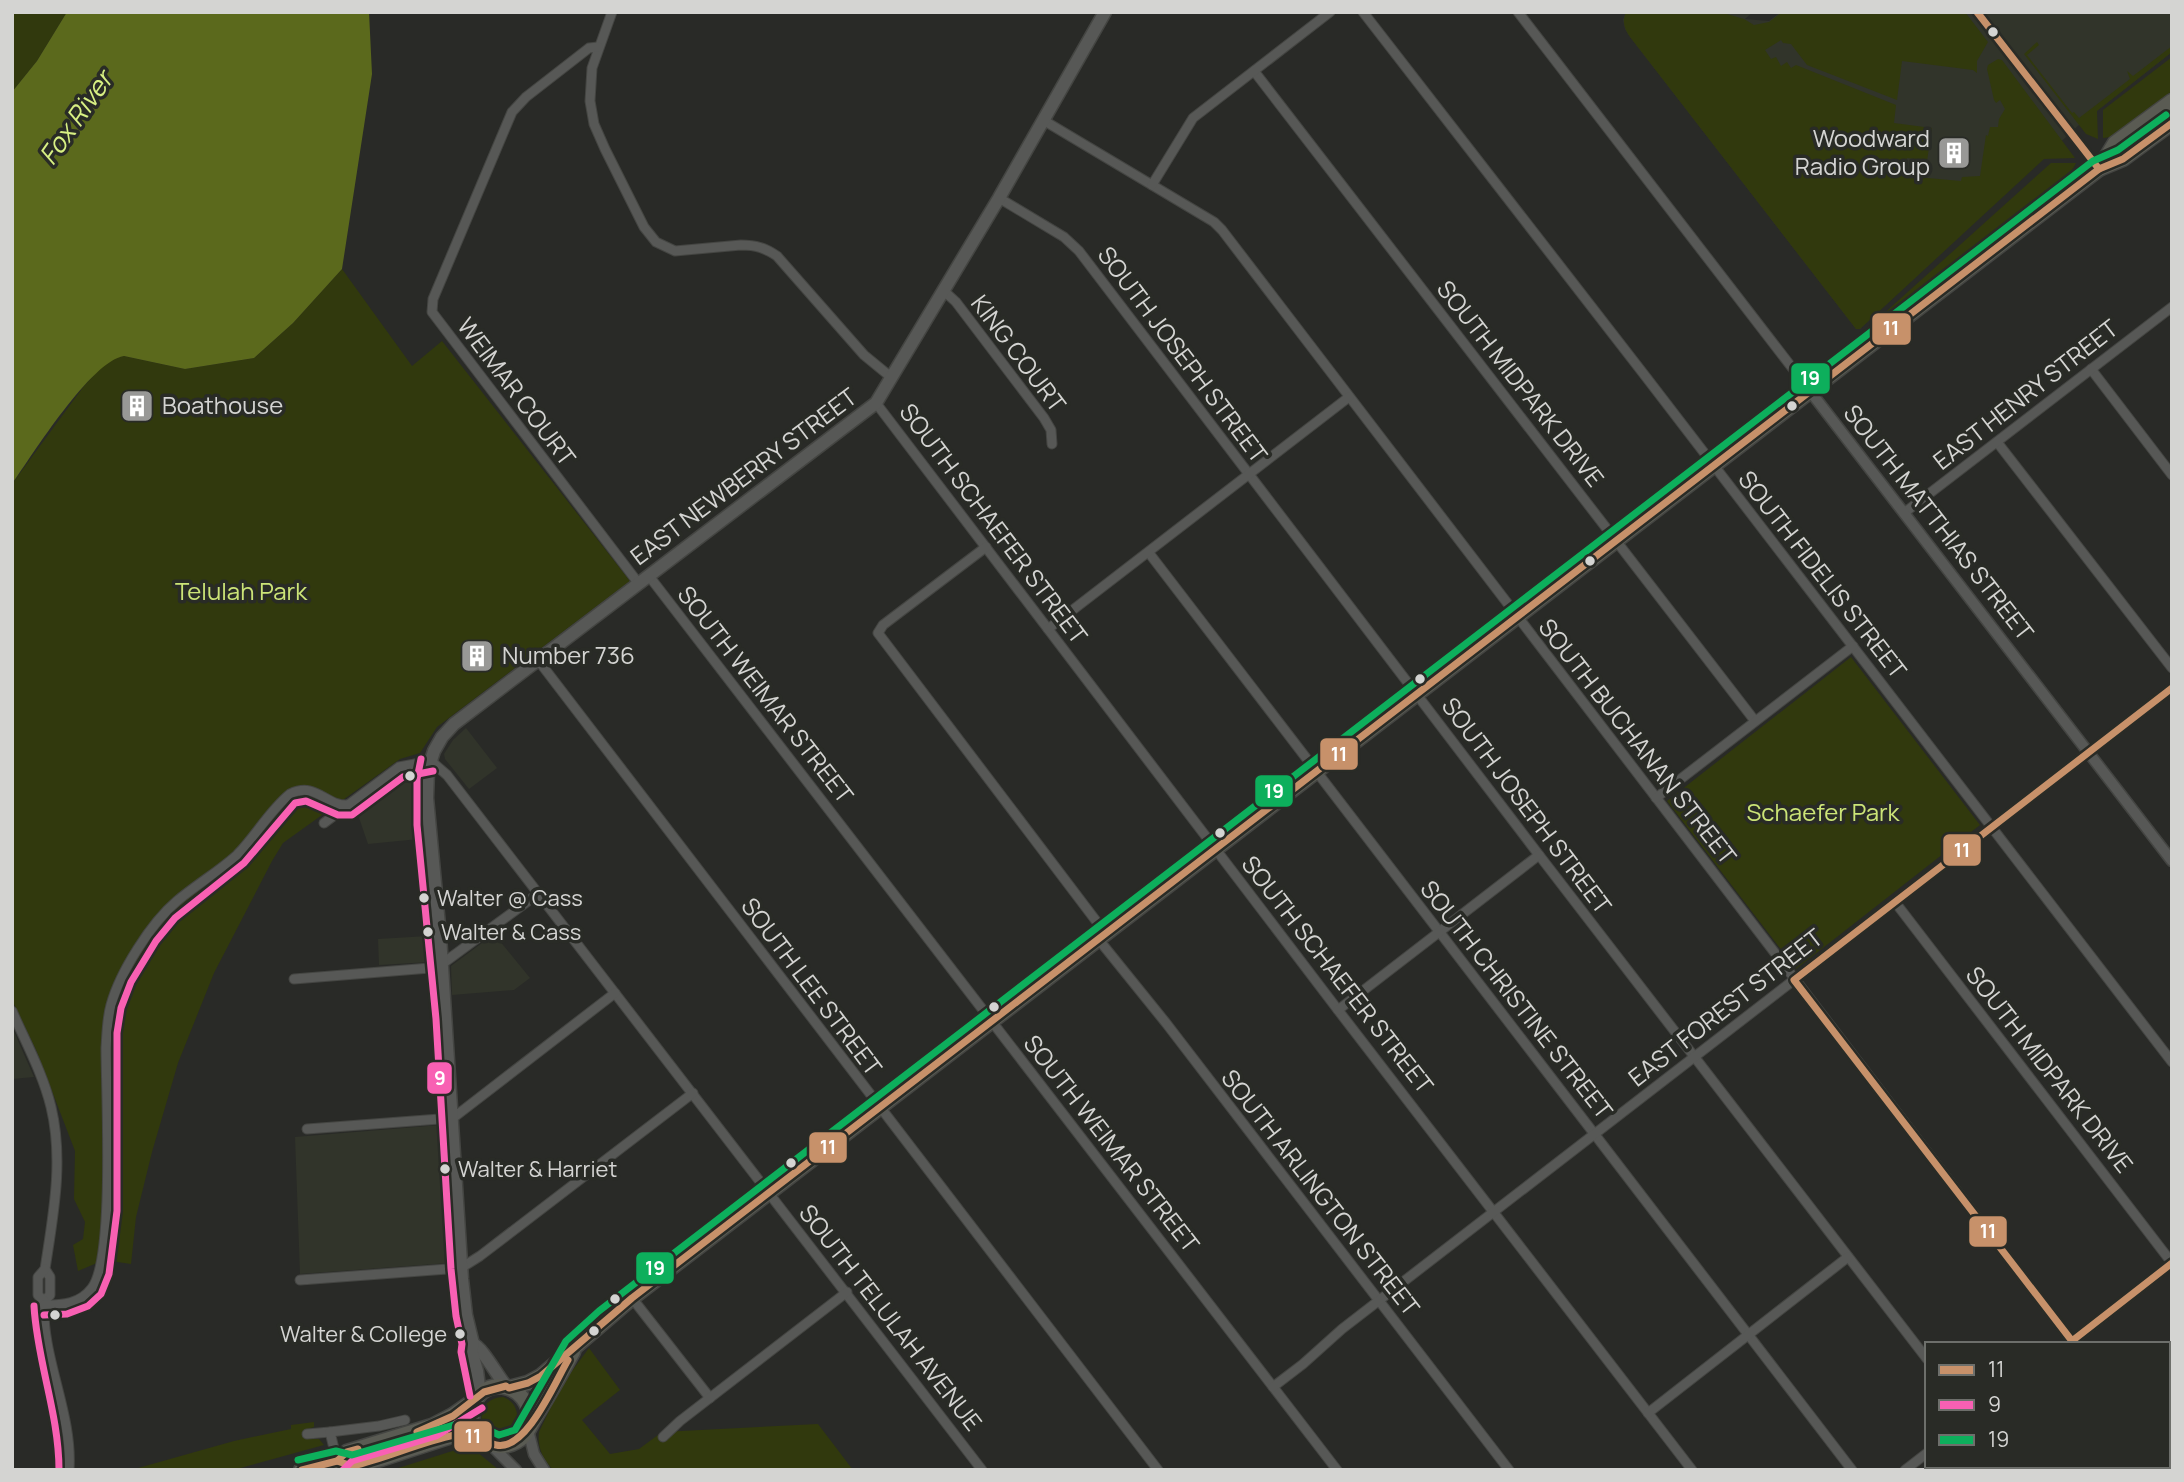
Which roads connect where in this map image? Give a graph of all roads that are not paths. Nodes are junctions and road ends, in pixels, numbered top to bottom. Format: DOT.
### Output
graph roads {
  1 [pos="612,12"];
  2 [pos="1105,12"];
  3 [pos="1330,12"];
  4 [pos="1363,12"];
  5 [pos="1518,12"];
  6 [pos="1977,12"];
  7 [pos="598,47"];
  8 [pos="1254,71"];
  9 [pos="2172,101"];
  10 [pos="1043,120"];
  11 [pos="2172,123"];
  12 [pos="2099,169"];
  13 [pos="1152,185"];
  14 [pos="999,198"];
  15 [pos="944,291"];
  16 [pos="2172,307"];
  17 [pos="2091,369"];
  18 [pos="892,378"];
  19 [pos="1810,391"];
  20 [pos="1349,397"];
  21 [pos="876,403"];
  22 [pos="1997,442"];
  23 [pos="1052,444"];
  24 [pos="1713,465"];
  25 [pos="1250,474"];
  26 [pos="2172,475"];
  27 [pos="1904,513"];
  28 [pos="1617,540"];
  29 [pos="986,547"];
  30 [pos="1149,553"];
  31 [pos="644,580"];
  32 [pos="1517,618"];
  33 [pos="1048,629"];
  34 [pos="1853,646"];
  35 [pos="538,660"];
  36 [pos="2172,668"];
  37 [pos="2172,688"];
  38 [pos="1416,694"];
  39 [pos="1755,721"];
  40 [pos="2088,752"];
  41 [pos="431,761"];
  42 [pos="1317,772"];
  43 [pos="1656,798"];
  44 [pos="349,805"];
  45 [pos="324,823"];
  46 [pos="1990,828"];
  47 [pos="1216,849"];
  48 [pos="1539,855"];
  49 [pos="2172,861"];
  50 [pos="539,892"];
  51 [pos="1895,902"];
  52 [pos="1440,933"];
  53 [pos="1103,937"];
  54 [pos="442,964"];
  55 [pos="294,979"];
  56 [pos="1794,980"];
  57 [pos="615,992"];
  58 [pos="1338,1010"];
  59 [pos="12,1011"];
  60 [pos="992,1022"];
  61 [pos="1695,1057"];
  62 [pos="2172,1062"];
  63 [pos="693,1093"];
  64 [pos="881,1108"];
  65 [pos="453,1118"];
  66 [pos="307,1129"];
  67 [pos="1594,1134"];
  68 [pos="769,1193"];
  69 [pos="1495,1211"];
  70 [pos="1848,1257"];
  71 [pos="2172,1263"];
  72 [pos="461,1268"];
  73 [pos="300,1280"];
  74 [pos="847,1292"];
  75 [pos="632,1298"];
  76 [pos="1378,1301"];
  77 [pos="44,1303"];
  78 [pos="1748,1334"];
  79 [pos="2070,1342"];
  80 [pos="2072,1342"];
  81 [pos="473,1344"];
  82 [pos="575,1348"];
  83 [pos="1925,1356"];
  84 [pos="508,1387"];
  85 [pos="1273,1387"];
  86 [pos="478,1397"];
  87 [pos="710,1398"];
  88 [pos="1648,1413"];
  89 [pos="405,1420"];
  90 [pos="529,1428"];
  91 [pos="330,1432"];
  92 [pos="307,1434"];
  93 [pos="663,1437"];
  94 [pos="485,1441"];
  95 [pos="1925,1455"];
  96 [pos="337,1461"];
  97 [pos="69,1470"];
  98 [pos="301,1470"];
  99 [pos="516,1470"];
  100 [pos="544,1470"];
  101 [pos="982,1470"];
  102 [pos="1158,1470"];
  103 [pos="1337,1470"];
  104 [pos="1509,1470"];
  105 [pos="1692,1470"];
  106 [pos="1852,1470"];
  107 [pos="1905,1470"];
  1 -- 7 [label="street"];
  2 -- 10 [label="main road, EAST NEWBERRY STREET"];
  3 -- 8 [label="street"];
  4 -- 24 [label="street, SOUTH FIDELIS STREET"];
  5 -- 19 [label="street, SOUTH MATTHIAS STREET"];
  6 -- 12 [label="street"];
  7 -- 18 [label="street"];
  7 -- 31 [label="street, WEIMAR COURT"];
  8 -- 13 [label="street"];
  8 -- 28 [label="street, SOUTH MIDPARK DRIVE"];
  9 -- 12 [label="main road"];
  10 -- 13 [label="street, SOUTH BUCHANAN STREET"];
  10 -- 14 [label="main road, EAST NEWBERRY STREET"];
  11 -- 12 [label="main road"];
  12 -- 19 [label="main road"];
  13 -- 20 [label="street, SOUTH BUCHANAN STREET"];
  14 -- 15 [label="main road, EAST NEWBERRY STREET"];
  14 -- 25 [label="street, SOUTH JOSEPH STREET"];
  15 -- 18 [label="main road, EAST NEWBERRY STREET"];
  15 -- 23 [label="street, KING COURT"];
  16 -- 17 [label="street, EAST HENRY STREET"];
  17 -- 22 [label="street, EAST HENRY STREET"];
  17 -- 26 [label="street"];
  18 -- 21 [label="main road, EAST NEWBERRY STREET"];
  19 -- 24 [label="main road"];
  19 -- 27 [label="street, SOUTH MATTHIAS STREET"];
  20 -- 25 [label="street"];
  20 -- 32 [label="street, SOUTH BUCHANAN STREET"];
  21 -- 29 [label="street, SOUTH SCHAEFER STREET"];
  21 -- 31 [label="main road, EAST NEWBERRY STREET"];
  22 -- 27 [label="street, EAST HENRY STREET"];
  22 -- 36 [label="street"];
  24 -- 28 [label="main road"];
  24 -- 34 [label="street, SOUTH FIDELIS STREET"];
  25 -- 30 [label="street"];
  25 -- 38 [label="street, SOUTH JOSEPH STREET"];
  27 -- 40 [label="street, SOUTH MATTHIAS STREET"];
  28 -- 32 [label="main road"];
  28 -- 39 [label="street, SOUTH MIDPARK DRIVE"];
  29 -- 33 [label="street, SOUTH SCHAEFER STREET"];
  29 -- 53 [label="street, SOUTH ARLINGTON STREET"];
  30 -- 33 [label="street"];
  30 -- 42 [label="street, SOUTH CHRISTINE STREET"];
  31 -- 35 [label="main road, EAST NEWBERRY STREET"];
  31 -- 60 [label="street, SOUTH WEIMAR STREET"];
  32 -- 38 [label="main road"];
  32 -- 43 [label="street, SOUTH BUCHANAN STREET"];
  33 -- 47 [label="street, SOUTH SCHAEFER STREET"];
  34 -- 39 [label="street"];
  34 -- 46 [label="street, SOUTH FIDELIS STREET"];
  35 -- 41 [label="main road, EAST NEWBERRY STREET"];
  35 -- 64 [label="street, SOUTH LEE STREET"];
  37 -- 40 [label="street, EAST FOREST STREET"];
  38 -- 42 [label="main road"];
  38 -- 48 [label="street, SOUTH JOSEPH STREET"];
  39 -- 43 [label="street"];
  40 -- 46 [label="street, EAST FOREST STREET"];
  40 -- 49 [label="street, SOUTH MATTHIAS STREET"];
  41 -- 44 [label="street"];
  41 -- 50 [label="street, SOUTH TELULAH AVENUE"];
  41 -- 54 [label="main road"];
  42 -- 47 [label="main road"];
  42 -- 52 [label="street, SOUTH CHRISTINE STREET"];
  43 -- 56 [label="street, SOUTH BUCHANAN STREET"];
  44 -- 45 [label="street"];
  44 -- 77 [label="street"];
  46 -- 51 [label="street, EAST FOREST STREET"];
  46 -- 62 [label="street, SOUTH FIDELIS STREET"];
  47 -- 53 [label="main road"];
  47 -- 58 [label="street, SOUTH SCHAEFER STREET"];
  48 -- 52 [label="street"];
  48 -- 61 [label="street, SOUTH JOSEPH STREET"];
  50 -- 54 [label="street"];
  50 -- 57 [label="street, SOUTH TELULAH AVENUE"];
  51 -- 56 [label="street, EAST FOREST STREET"];
  51 -- 71 [label="street, SOUTH MIDPARK DRIVE"];
  52 -- 58 [label="street"];
  52 -- 67 [label="street, SOUTH CHRISTINE STREET"];
  53 -- 60 [label="main road"];
  53 -- 76 [label="street, SOUTH ARLINGTON STREET"];
  54 -- 55 [label="street"];
  54 -- 65 [label="main road"];
  56 -- 61 [label="street, EAST FOREST STREET"];
  56 -- 79 [label="street, SOUTH BUCHANAN STREET"];
  57 -- 63 [label="street, SOUTH TELULAH AVENUE"];
  57 -- 65 [label="street"];
  58 -- 69 [label="street, SOUTH SCHAEFER STREET"];
  59 -- 77 [label="street"];
  60 -- 64 [label="main road"];
  60 -- 85 [label="street, SOUTH WEIMAR STREET"];
  61 -- 67 [label="street, EAST FOREST STREET"];
  61 -- 70 [label="street, SOUTH JOSEPH STREET"];
  63 -- 68 [label="street, SOUTH TELULAH AVENUE"];
  63 -- 72 [label="street"];
  64 -- 68 [label="main road"];
  64 -- 102 [label="street, SOUTH LEE STREET"];
  65 -- 66 [label="street"];
  65 -- 72 [label="main road"];
  67 -- 69 [label="street, EAST FOREST STREET"];
  67 -- 78 [label="street, SOUTH CHRISTINE STREET"];
  68 -- 74 [label="street, SOUTH TELULAH AVENUE"];
  68 -- 75 [label="main road"];
  69 -- 76 [label="street, EAST FOREST STREET"];
  69 -- 88 [label="street, SOUTH SCHAEFER STREET"];
  70 -- 78 [label="street"];
  70 -- 83 [label="street, SOUTH JOSEPH STREET"];
  71 -- 80 [label="street"];
  72 -- 73 [label="street"];
  72 -- 81 [label="main road"];
  74 -- 87 [label="street"];
  74 -- 101 [label="street, SOUTH TELULAH AVENUE"];
  75 -- 82 [label="main road"];
  75 -- 87 [label="street"];
  76 -- 85 [label="street, EAST FOREST STREET"];
  76 -- 104 [label="street, SOUTH ARLINGTON STREET"];
  77 -- 97 [label="street"];
  78 -- 88 [label="street"];
  78 -- 106 [label="street, SOUTH CHRISTINE STREET"];
  81 -- 84 [label="main road"];
  81 -- 86 [label="main road"];
  82 -- 84 [label="main road"];
  82 -- 90 [label="main road"];
  84 -- 86 [label="main road"];
  84 -- 90 [label="main road"];
  85 -- 103 [label="street, SOUTH WEIMAR STREET"];
  86 -- 94 [label="main road"];
  86 -- 96 [label="main road"];
  87 -- 93 [label="street"];
  88 -- 105 [label="street, SOUTH SCHAEFER STREET"];
  89 -- 91 [label="street"];
  90 -- 94 [label="main road"];
  90 -- 100 [label="street"];
  91 -- 92 [label="street"];
  91 -- 96 [label="street"];
  94 -- 96 [label="main road"];
  94 -- 99 [label="street"];
  95 -- 107 [label="street"];
  96 -- 98 [label="main road"];
}
